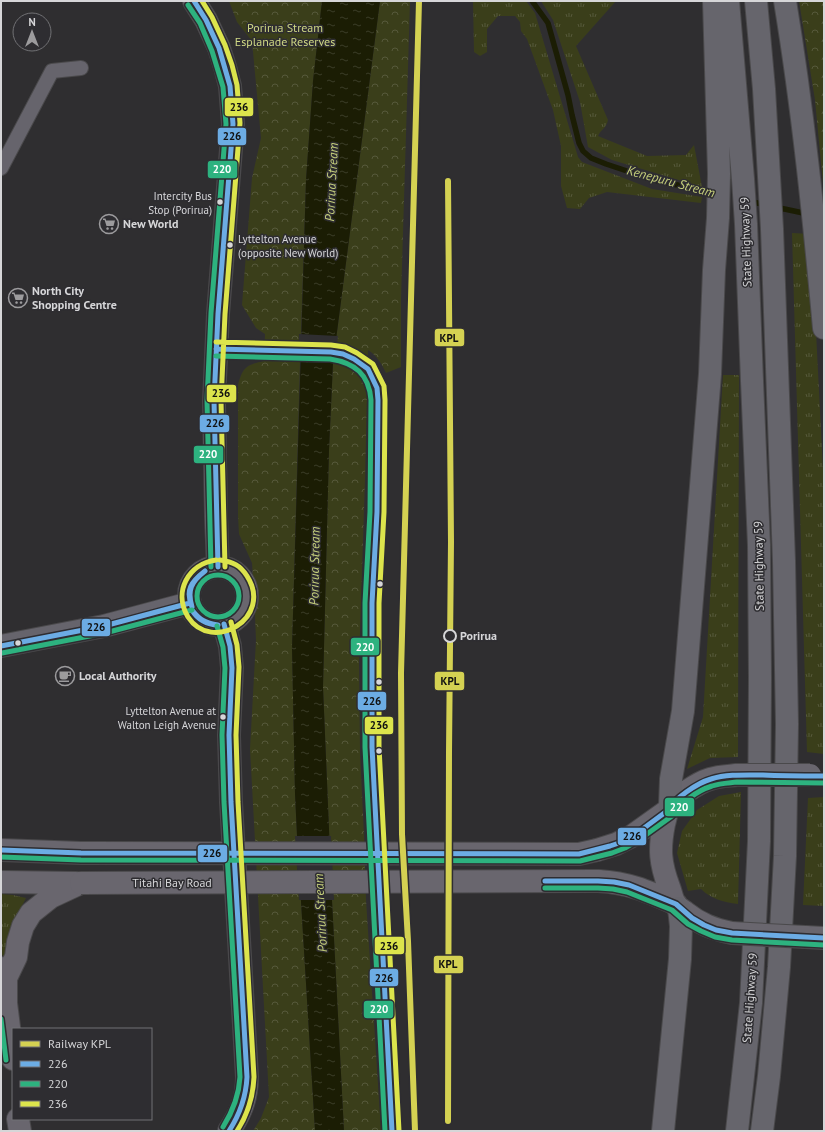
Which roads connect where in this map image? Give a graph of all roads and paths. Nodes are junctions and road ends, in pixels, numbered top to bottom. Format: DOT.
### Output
graph roads {
  1 [pos="194,1"];
  2 [pos="714,1"];
  3 [pos="728,1"];
  4 [pos="756,1"];
  5 [pos="786,1"];
  6 [pos="81,68"];
  7 [pos="1,168"];
  8 [pos="824,328"];
  9 [pos="218,567"];
  10 [pos="190,603"];
  11 [pos="224,624"];
  12 [pos="1,646"];
  13 [pos="817,775"];
  14 [pos="669,808"];
  15 [pos="1,850"];
  16 [pos="1,882"];
  17 [pos="81,883"];
  18 [pos="677,906"];
  19 [pos="815,937"];
  20 [pos="4,987"];
  21 [pos="12,1051"];
  22 [pos="18,1120"];
  23 [pos="20,1131"];
  24 [pos="229,1131"];
  25 [pos="663,1131"];
  26 [pos="737,1131"];
  27 [pos="762,1131"];
  1 -- 9 [label="main road"];
  2 -- 14 [label="main road"];
  3 -- 26 [label="main road, State Highway 59"];
  4 -- 27 [label="main road, State Highway 59"];
  5 -- 8 [label="main road"];
  6 -- 7 [label="street"];
  9 -- 10 [label="main road"];
  9 -- 11 [label="main road"];
  10 -- 11 [label="main road"];
  10 -- 12 [label="street"];
  11 -- 24 [label="main road"];
  13 -- 14 [label="main road, bridge"];
  14 -- 15 [label="main road, bridge"];
  14 -- 18 [label="main road"];
  16 -- 17 [label="main road, Titahi Bay Road"];
  17 -- 18 [label="main road, Titahi Bay Road, bridge"];
  17 -- 20 [label="main road"];
  18 -- 19 [label="main road, Titahi Bay Road, bridge"];
  18 -- 25 [label="main road"];
  20 -- 21 [label="main road"];
  22 -- 23 [label="main road"];
}
